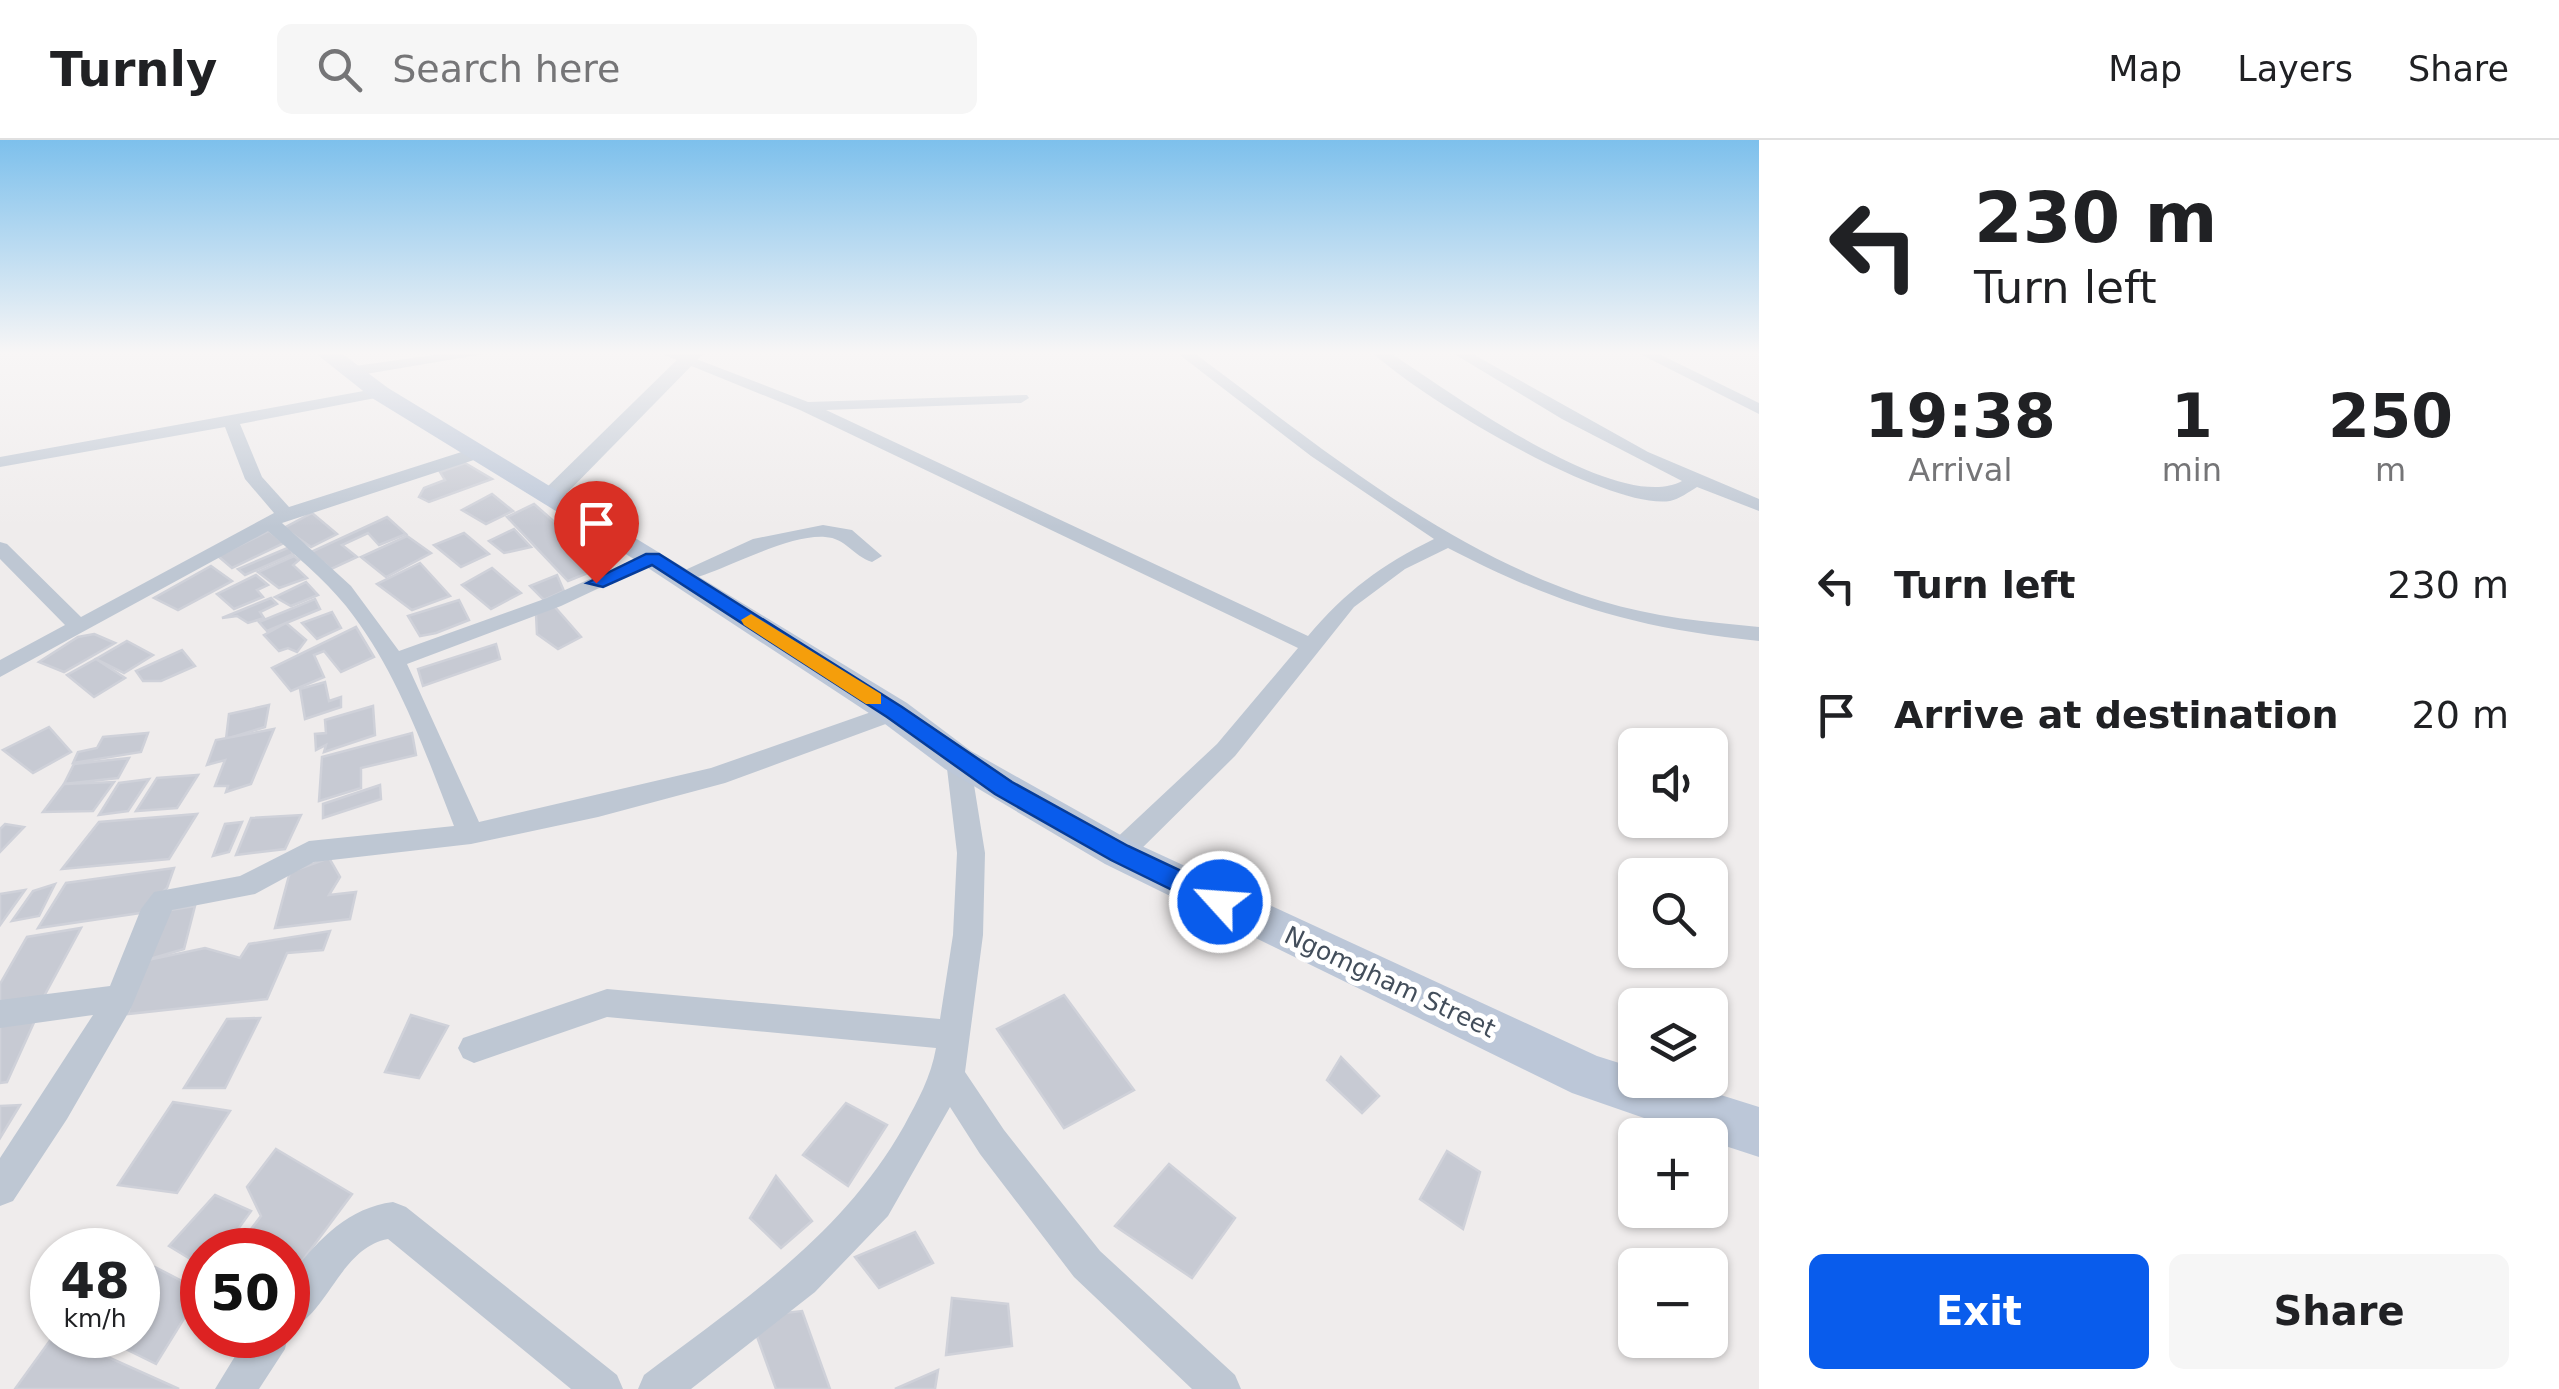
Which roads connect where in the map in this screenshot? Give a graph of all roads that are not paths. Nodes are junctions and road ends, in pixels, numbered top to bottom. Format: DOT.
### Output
graph roads {
  1 [pos="289,410"];
  2 [pos="409,410"];
  3 [pos="638,410"];
  4 [pos="813,410"];
  5 [pos="1265,410"];
  6 [pos="1476,410"];
  7 [pos="1563,410"];
  8 [pos="232,421"];
  9 [pos="480,452"];
  10 [pos="0,462"];
  11 [pos="1693,482"];
  12 [pos="539,488"];
  13 [pos="1759,505"];
  14 [pos="277,518"];
  15 [pos="1446,540"];
  16 [pos="0,548"];
  17 [pos="872,556"];
  18 [pos="667,567"];
  19 [pos="78,626"];
  20 [pos="1759,635"];
  21 [pos="1310,645"];
  22 [pos="392,661"];
  23 [pos="0,670"];
  24 [pos="894,712"];
  25 [pos="958,760"];
  26 [pos="1004,788"];
  27 [pos="968,812"];
  28 [pos="472,834"];
  29 [pos="1120,853"];
  30 [pos="120,998"];
  31 [pos="0,1014"];
  32 [pos="952,1035"];
  33 [pos="474,1048"];
  34 [pos="948,1074"];
  35 [pos="1759,1132"];
  36 [pos="0,1188"];
  37 [pos="310,1285"];
  38 [pos="257,1358"];
  39 [pos="236,1389"];
  40 [pos="603,1389"];
  41 [pos="658,1389"];
  42 [pos="1221,1389"];
  1 -- 8 [label="street"];
  2 -- 9 [label="main road, Ngomgham Street"];
  3 -- 12 [label="street"];
  4 -- 21 [label="street"];
  5 -- 15 [label="street"];
  6 -- 11 [label="street"];
  7 -- 11 [label="street"];
  8 -- 10 [label="street"];
  8 -- 14 [label="street"];
  9 -- 12 [label="main road, Ngomgham Street"];
  9 -- 14 [label="street"];
  11 -- 13 [label="street"];
  12 -- 18 [label="main road, Ngomgham Street"];
  14 -- 19 [label="street"];
  14 -- 22 [label="street"];
  15 -- 20 [label="street"];
  15 -- 21 [label="street"];
  16 -- 19 [label="street"];
  17 -- 18 [label="street"];
  18 -- 22 [label="street"];
  18 -- 24 [label="main road, Ngomgham Street"];
  19 -- 23 [label="street"];
  21 -- 29 [label="street"];
  22 -- 28 [label="street"];
  24 -- 25 [label="main road, Ngomgham Street"];
  24 -- 28 [label="street"];
  25 -- 26 [label="main road, Ngomgham Street"];
  25 -- 27 [label="street"];
  26 -- 27 [label="street"];
  26 -- 29 [label="main road, Ngomgham Street"];
  27 -- 32 [label="street"];
  28 -- 30 [label="street"];
  29 -- 35 [label="main road, Ngomgham Street"];
  30 -- 31 [label="street"];
  30 -- 36 [label="street"];
  32 -- 33 [label="street"];
  32 -- 34 [label="street"];
  34 -- 41 [label="street"];
  34 -- 42 [label="street"];
  37 -- 40 [label="street"];
  38 -- 39 [label="street"];
}
